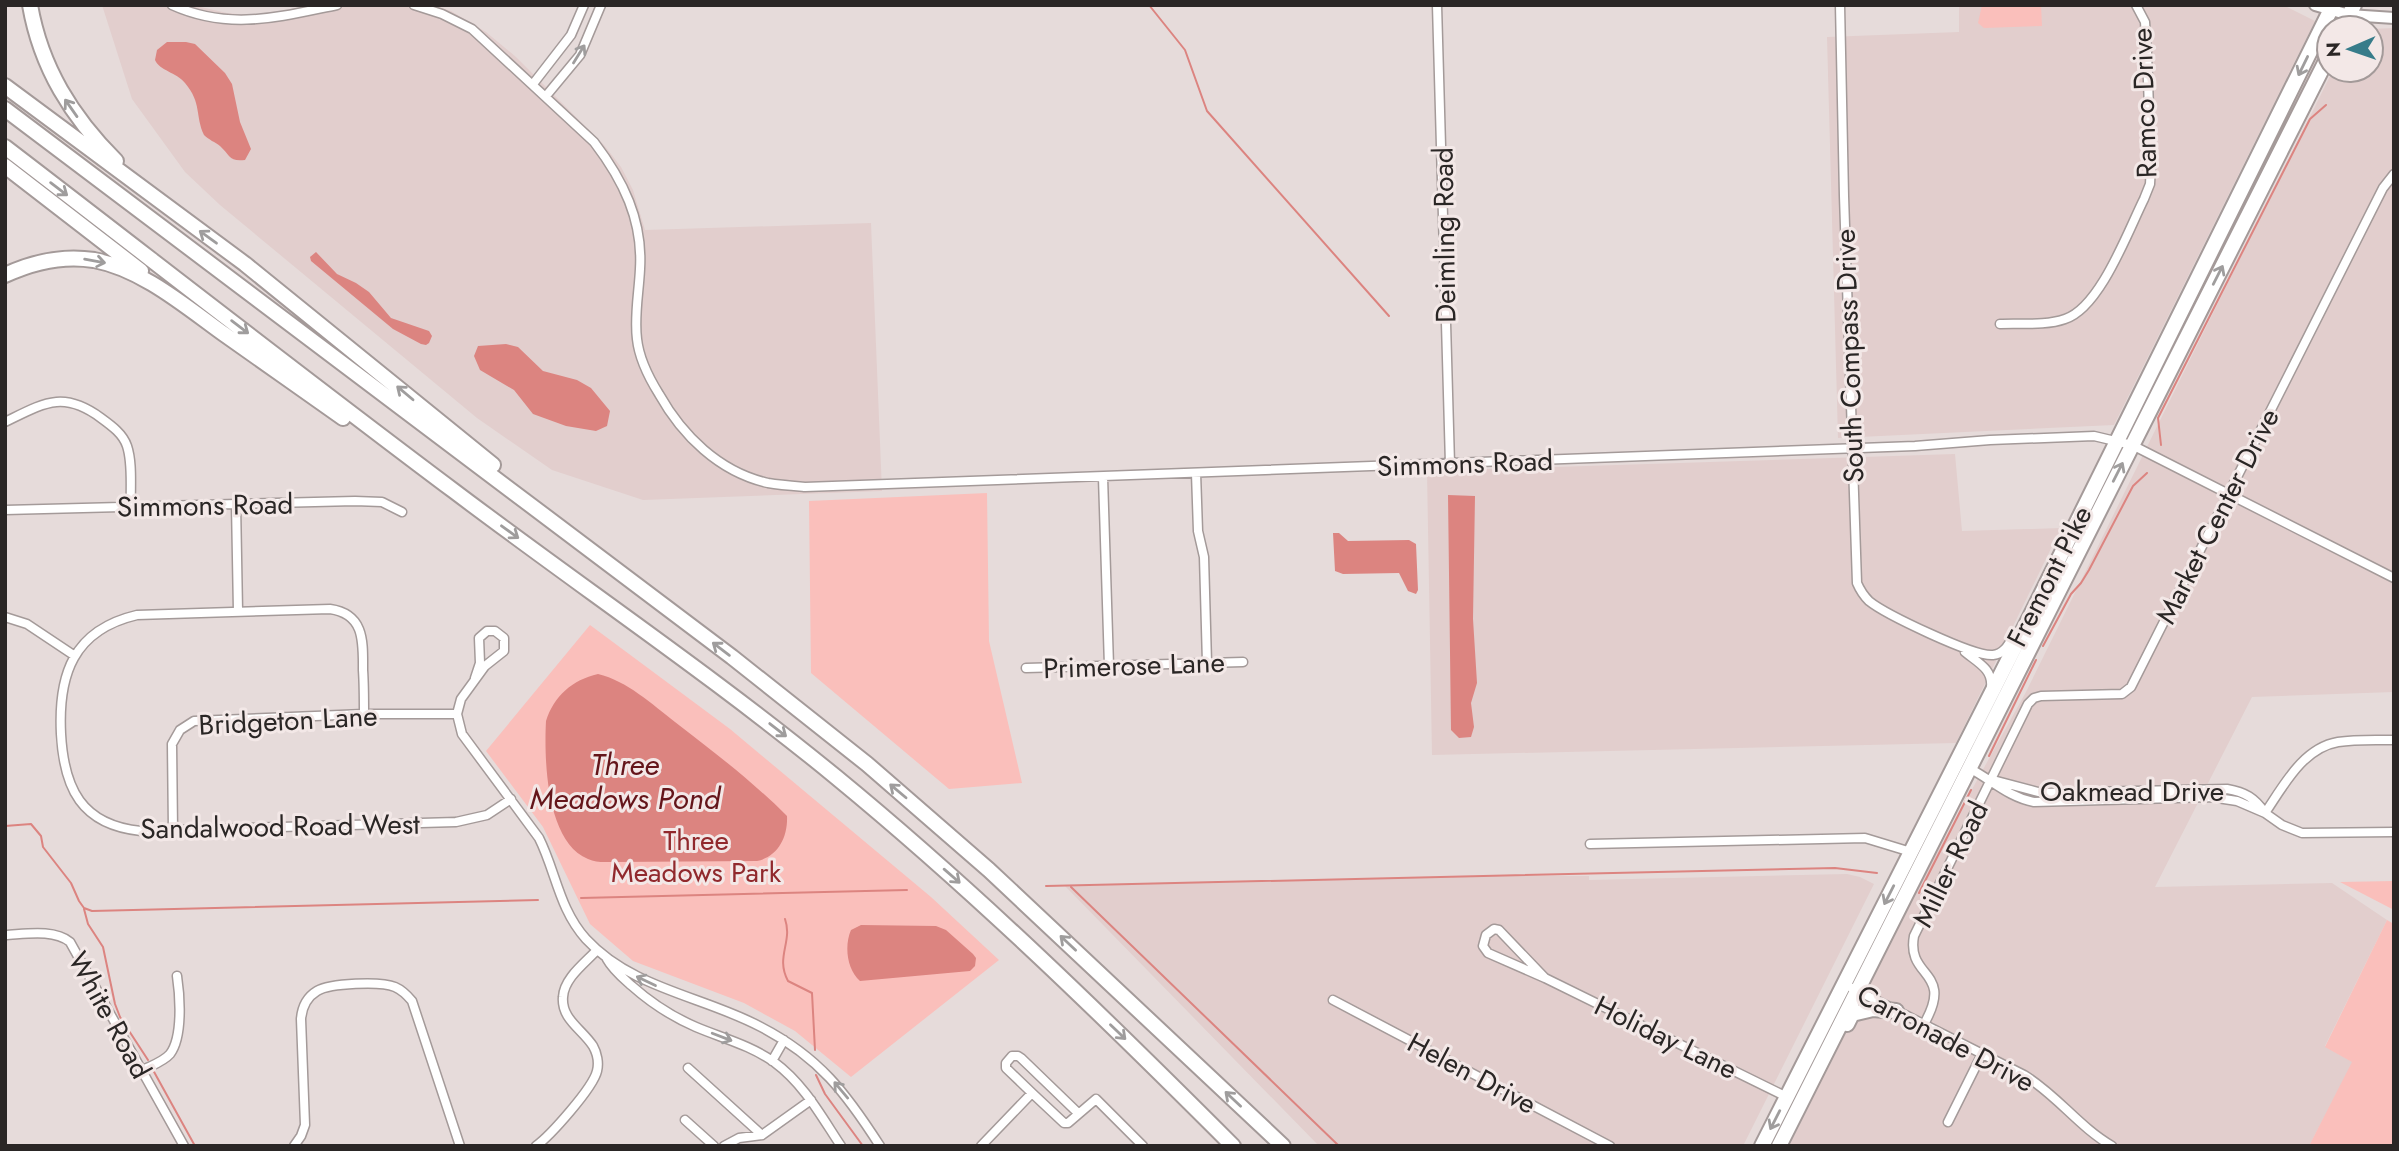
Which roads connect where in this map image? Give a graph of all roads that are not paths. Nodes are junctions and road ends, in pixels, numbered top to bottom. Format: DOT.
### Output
graph roads {
  1 [pos="30,5"];
  2 [pos="172,5"];
  3 [pos="337,5"];
  4 [pos="414,5"];
  5 [pos="584,5"];
  6 [pos="601,5"];
  7 [pos="1437,5"];
  8 [pos="1840,5"];
  9 [pos="2136,5"];
  10 [pos="2315,5"];
  11 [pos="2332,8"];
  12 [pos="2350,12"];
  13 [pos="2394,18"];
  14 [pos="2315,81"];
  15 [pos="533,85"];
  16 [pos="5,86"];
  17 [pos="546,96"];
  18 [pos="5,109"];
  19 [pos="5,147"];
  20 [pos="5,166"];
  21 [pos="2394,174"];
  22 [pos="150,194"];
  23 [pos="5,275"];
  24 [pos="209,323"];
  25 [pos="2000,324"];
  26 [pos="5,422"];
  27 [pos="2124,443"];
  28 [pos="1852,448"];
  29 [pos="1450,464"];
  30 [pos="1196,473"];
  31 [pos="1103,477"];
  32 [pos="454,492"];
  33 [pos="2228,494"];
  34 [pos="236,505"];
  35 [pos="131,507"];
  36 [pos="5,510"];
  37 [pos="402,512"];
  38 [pos="568,533"];
  39 [pos="2394,578"];
  40 [pos="238,611"];
  41 [pos="2031,615"];
  42 [pos="5,617"];
  43 [pos="1960,648"];
  44 [pos="75,656"];
  45 [pos="1243,662"];
  46 [pos="1207,663"];
  47 [pos="1109,666"];
  48 [pos="1026,668"];
  49 [pos="475,678"];
  50 [pos="1991,693"];
  51 [pos="364,714"];
  52 [pos="457,714"];
  53 [pos="2394,740"];
  54 [pos="1962,765"];
  55 [pos="1992,780"];
  56 [pos="511,799"];
  57 [pos="2265,813"];
  58 [pos="173,830"];
  59 [pos="2394,832"];
  60 [pos="1590,844"];
  61 [pos="1911,852"];
  62 [pos="5,935"];
  63 [pos="597,950"];
  64 [pos="607,959"];
  65 [pos="177,976"];
  66 [pos="1545,978"];
  67 [pos="1850,987"];
  68 [pos="1334,1000"];
  69 [pos="1896,1010"];
  70 [pos="1924,1024"];
  71 [pos="784,1040"];
  72 [pos="1982,1054"];
  73 [pos="772,1061"];
  74 [pos="1820,1062"];
  75 [pos="688,1068"];
  76 [pos="141,1071"];
  77 [pos="1031,1093"];
  78 [pos="1787,1097"];
  79 [pos="811,1100"];
  80 [pos="1078,1113"];
  81 [pos="685,1120"];
  82 [pos="1948,1122"];
  83 [pos="762,1135"];
  84 [pos="184,1146"];
  85 [pos="294,1146"];
  86 [pos="460,1146"];
  87 [pos="536,1146"];
  88 [pos="714,1146"];
  89 [pos="724,1146"];
  90 [pos="841,1146"];
  91 [pos="880,1146"];
  92 [pos="981,1146"];
  93 [pos="1143,1146"];
  94 [pos="1233,1146"];
  95 [pos="1283,1146"];
  96 [pos="1610,1146"];
  97 [pos="1762,1146"];
  98 [pos="1779,1146"];
  99 [pos="2112,1146"];
  22 -- 1 [label="highway, one-way"];
  2 -- 3 [label="street"];
  4 -- 15 [label="street, Simmons Road"];
  5 -- 15 [label="street"];
  17 -- 6 [label="street, one-way"];
  7 -- 29 [label="street, Deimling Road"];
  8 -- 28 [label="street, South Compass Drive"];
  9 -- 25 [label="street, Ramco Drive"];
  10 -- 11 [label="street"];
  11 -- 12 [label="street"];
  11 -- 27 [label="highway, Fremont Pike, one-way"];
  12 -- 13 [label="street"];
  27 -- 14 [label="highway, Fremont Pike, one-way"];
  15 -- 17 [label="street, Simmons Road"];
  16 -- 22 [label="highway"];
  17 -- 31 [label="street, Simmons Road"];
  18 -- 38 [label="highway"];
  19 -- 32 [label="highway, one-way"];
  20 -- 24 [label="highway"];
  21 -- 33 [label="street, Market Center Drive"];
  38 -- 22 [label="highway, one-way"];
  23 -- 24 [label="highway, one-way"];
  24 -- 32 [label="highway"];
  26 -- 35 [label="street"];
  27 -- 28 [label="street, Simmons Road"];
  27 -- 33 [label="street"];
  27 -- 41 [label="highway, Fremont Pike"];
  54 -- 27 [label="highway, Fremont Pike, one-way"];
  28 -- 29 [label="street, Simmons Road"];
  28 -- 43 [label="street, South Compass Drive"];
  29 -- 30 [label="street, Simmons Road"];
  30 -- 31 [label="street, Simmons Road"];
  30 -- 46 [label="street"];
  31 -- 47 [label="street"];
  32 -- 94 [label="highway, one-way"];
  33 -- 39 [label="street"];
  33 -- 55 [label="street, Market Center Drive"];
  34 -- 35 [label="street, Simmons Road"];
  34 -- 37 [label="street, Simmons Road"];
  34 -- 40 [label="street"];
  35 -- 36 [label="street, Simmons Road"];
  95 -- 38 [label="highway, one-way"];
  40 -- 44 [label="street"];
  40 -- 51 [label="street"];
  41 -- 43 [label="street, South Compass Drive"];
  41 -- 50 [label="highway, Fremont Pike"];
  42 -- 44 [label="street"];
  43 -- 50 [label="street, South Compass Drive"];
  44 -- 58 [label="street, Sandalwood Road West"];
  45 -- 46 [label="street, Primerose Lane"];
  46 -- 47 [label="street, Primerose Lane"];
  47 -- 48 [label="street, Primerose Lane"];
  49 -- 49 [label="street"];
  49 -- 52 [label="street"];
  50 -- 54 [label="highway, Fremont Pike"];
  51 -- 52 [label="street, Bridgeton Lane"];
  51 -- 58 [label="street, Bridgeton Lane"];
  52 -- 56 [label="street"];
  53 -- 57 [label="street"];
  54 -- 55 [label="street, Oakmead Drive"];
  54 -- 61 [label="highway, Fremont Pike"];
  54 -- 67 [label="highway, Fremont Pike"];
  55 -- 57 [label="street, Oakmead Drive"];
  55 -- 70 [label="street, Miller Road"];
  56 -- 58 [label="street, Sandalwood Road West"];
  56 -- 63 [label="street"];
  57 -- 59 [label="street, Oakmead Drive"];
  60 -- 61 [label="street"];
  61 -- 67 [label="highway, Fremont Pike, one-way"];
  62 -- 76 [label="street, White Road"];
  63 -- 64 [label="street"];
  63 -- 87 [label="street"];
  71 -- 64 [label="street, one-way"];
  64 -- 73 [label="street, one-way"];
  65 -- 76 [label="street"];
  66 -- 66 [label="street, Holiday Lane"];
  66 -- 78 [label="street, Holiday Lane"];
  67 -- 69 [label="street, Carronade Drive"];
  67 -- 74 [label="highway, Fremont Pike"];
  67 -- 78 [label="highway, Fremont Pike"];
  68 -- 96 [label="street, Helen Drive"];
  69 -- 70 [label="street, Carronade Drive"];
  69 -- 74 [label="highway"];
  70 -- 72 [label="street, Carronade Drive"];
  71 -- 73 [label="street"];
  91 -- 71 [label="street, one-way"];
  72 -- 82 [label="street"];
  72 -- 99 [label="street, Carronade Drive"];
  73 -- 79 [label="street"];
  74 -- 98 [label="highway, Fremont Pike"];
  75 -- 83 [label="street"];
  76 -- 84 [label="street, White Road"];
  77 -- 80 [label="street"];
  77 -- 80 [label="street"];
  77 -- 92 [label="street"];
  78 -- 97 [label="highway, Fremont Pike, one-way"];
  79 -- 83 [label="street"];
  79 -- 90 [label="street"];
  80 -- 93 [label="street"];
  81 -- 88 [label="street"];
  83 -- 89 [label="street"];
  85 -- 86 [label="street"];
}
